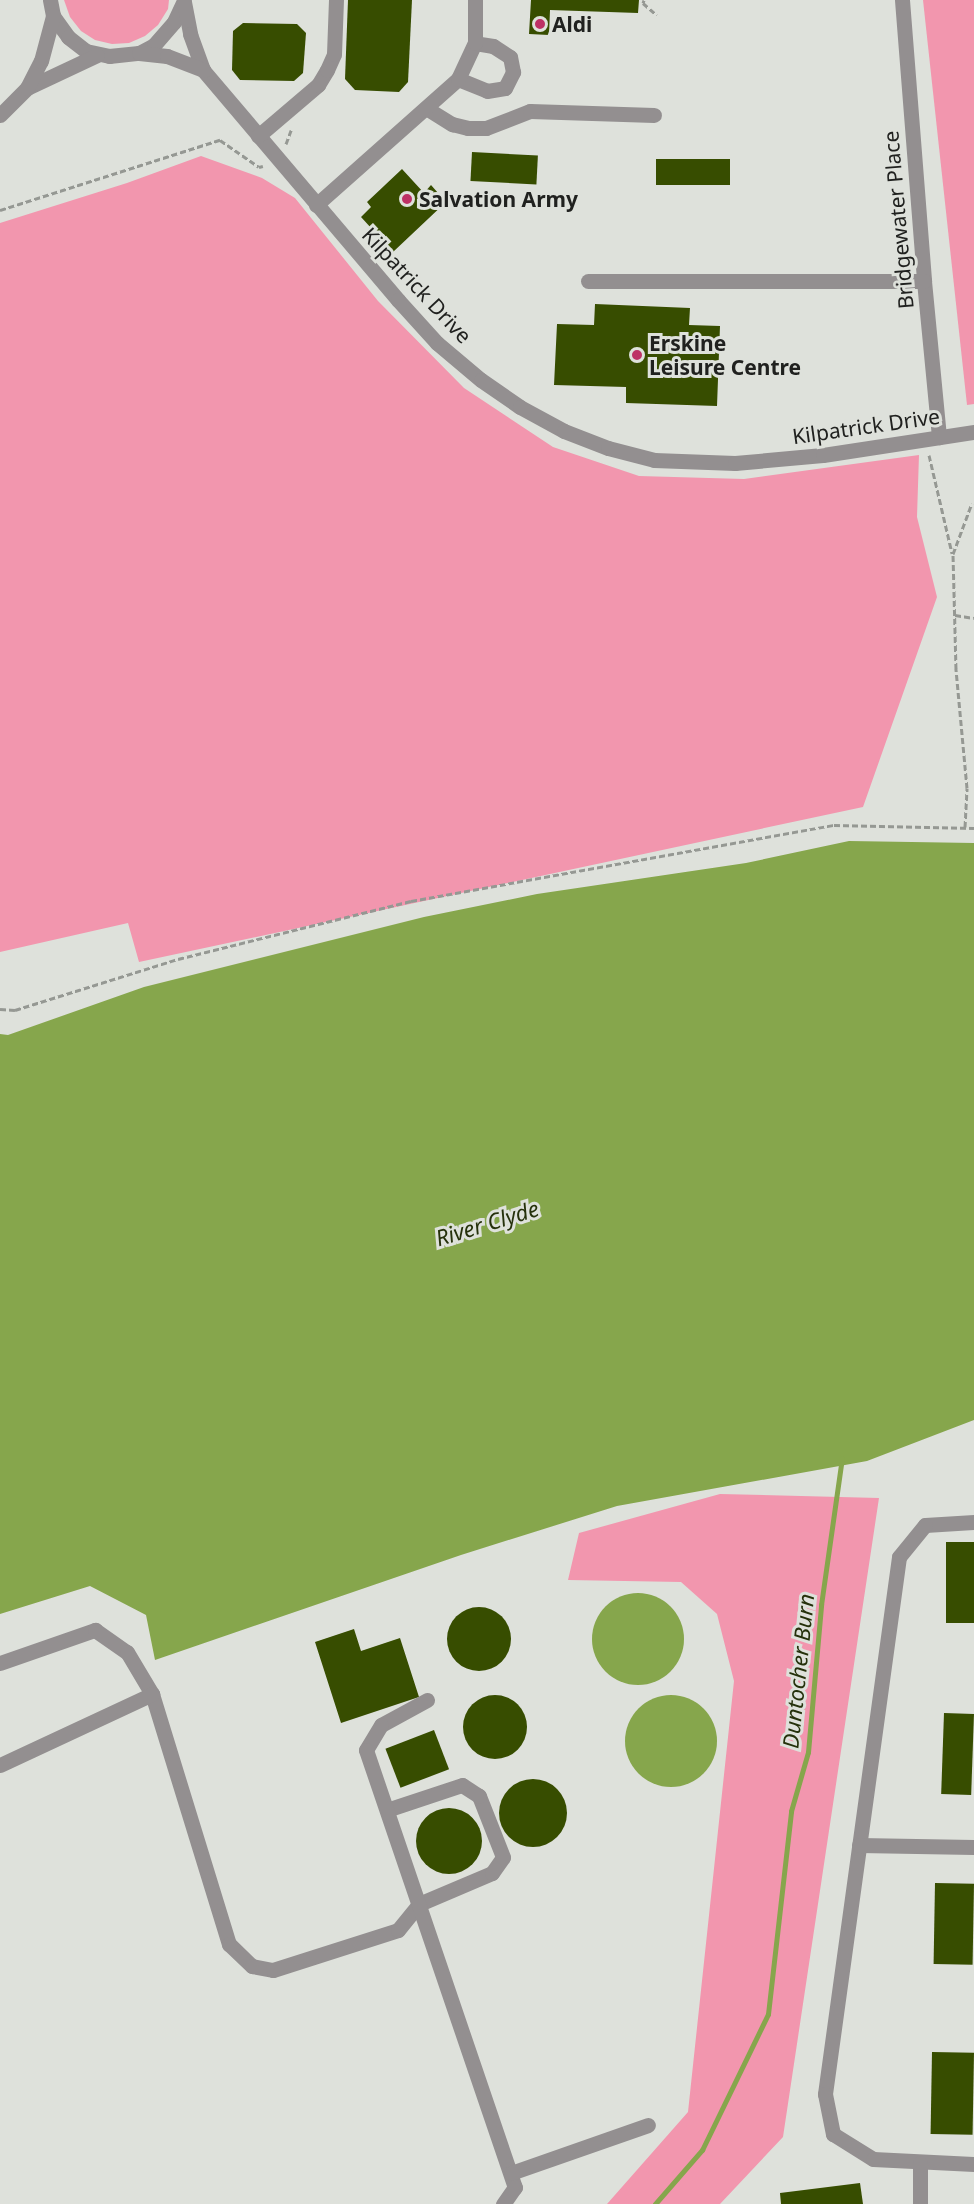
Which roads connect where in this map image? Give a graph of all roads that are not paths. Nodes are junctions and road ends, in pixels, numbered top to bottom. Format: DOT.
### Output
graph roads {
  1 [pos="50,0"];
  2 [pos="336,0"];
  3 [pos="475,0"];
  4 [pos="902,0"];
  5 [pos="184,1"];
  6 [pos="54,16"];
  7 [pos="475,43"];
  8 [pos="139,53"];
  9 [pos="97,55"];
  10 [pos="203,70"];
  11 [pos="458,79"];
  12 [pos="27,88"];
  13 [pos="426,108"];
  14 [pos="0,115"];
  15 [pos="654,115"];
  16 [pos="258,136"];
  17 [pos="316,205"];
  18 [pos="924,281"];
  19 [pos="588,282"];
  20 [pos="974,432"];
  21 [pos="933,438"];
  22 [pos="974,1522"];
  23 [pos="0,1663"];
  24 [pos="152,1694"];
  25 [pos="427,1700"];
  26 [pos="0,1766"];
  27 [pos="387,1810"];
  28 [pos="859,1845"];
  29 [pos="974,1847"];
  30 [pos="419,1904"];
  31 [pos="648,2125"];
  32 [pos="920,2163"];
  33 [pos="974,2164"];
  34 [pos="511,2173"];
  35 [pos="503,2204"];
  36 [pos="920,2204"];
  1 -- 6 [label="street"];
  2 -- 16 [label="street"];
  3 -- 7 [label="street"];
  4 -- 18 [label="street, Bridgewater Place"];
  5 -- 8 [label="street"];
  5 -- 10 [label="street, Kilpatrick Drive"];
  6 -- 9 [label="street"];
  6 -- 12 [label="street"];
  7 -- 11 [label="street"];
  7 -- 11 [label="street"];
  8 -- 9 [label="street, Kilpatrick Drive"];
  8 -- 10 [label="street, Kilpatrick Drive"];
  9 -- 12 [label="street"];
  10 -- 16 [label="street, Kilpatrick Drive"];
  11 -- 13 [label="street"];
  12 -- 14 [label="street"];
  13 -- 15 [label="street"];
  13 -- 17 [label="street"];
  16 -- 17 [label="street, Kilpatrick Drive"];
  17 -- 21 [label="street, Kilpatrick Drive"];
  18 -- 19 [label="street"];
  18 -- 21 [label="street, Bridgewater Place"];
  20 -- 21 [label="street, Kilpatrick Drive"];
  22 -- 28 [label="street"];
  23 -- 24 [label="street"];
  24 -- 26 [label="street"];
  24 -- 30 [label="street"];
  25 -- 27 [label="street"];
  27 -- 30 [label="street"];
  27 -- 30 [label="street"];
  28 -- 29 [label="street"];
  28 -- 32 [label="street"];
  30 -- 34 [label="street"];
  31 -- 34 [label="street"];
  32 -- 33 [label="street"];
  32 -- 36 [label="street"];
  34 -- 35 [label="street"];
}
